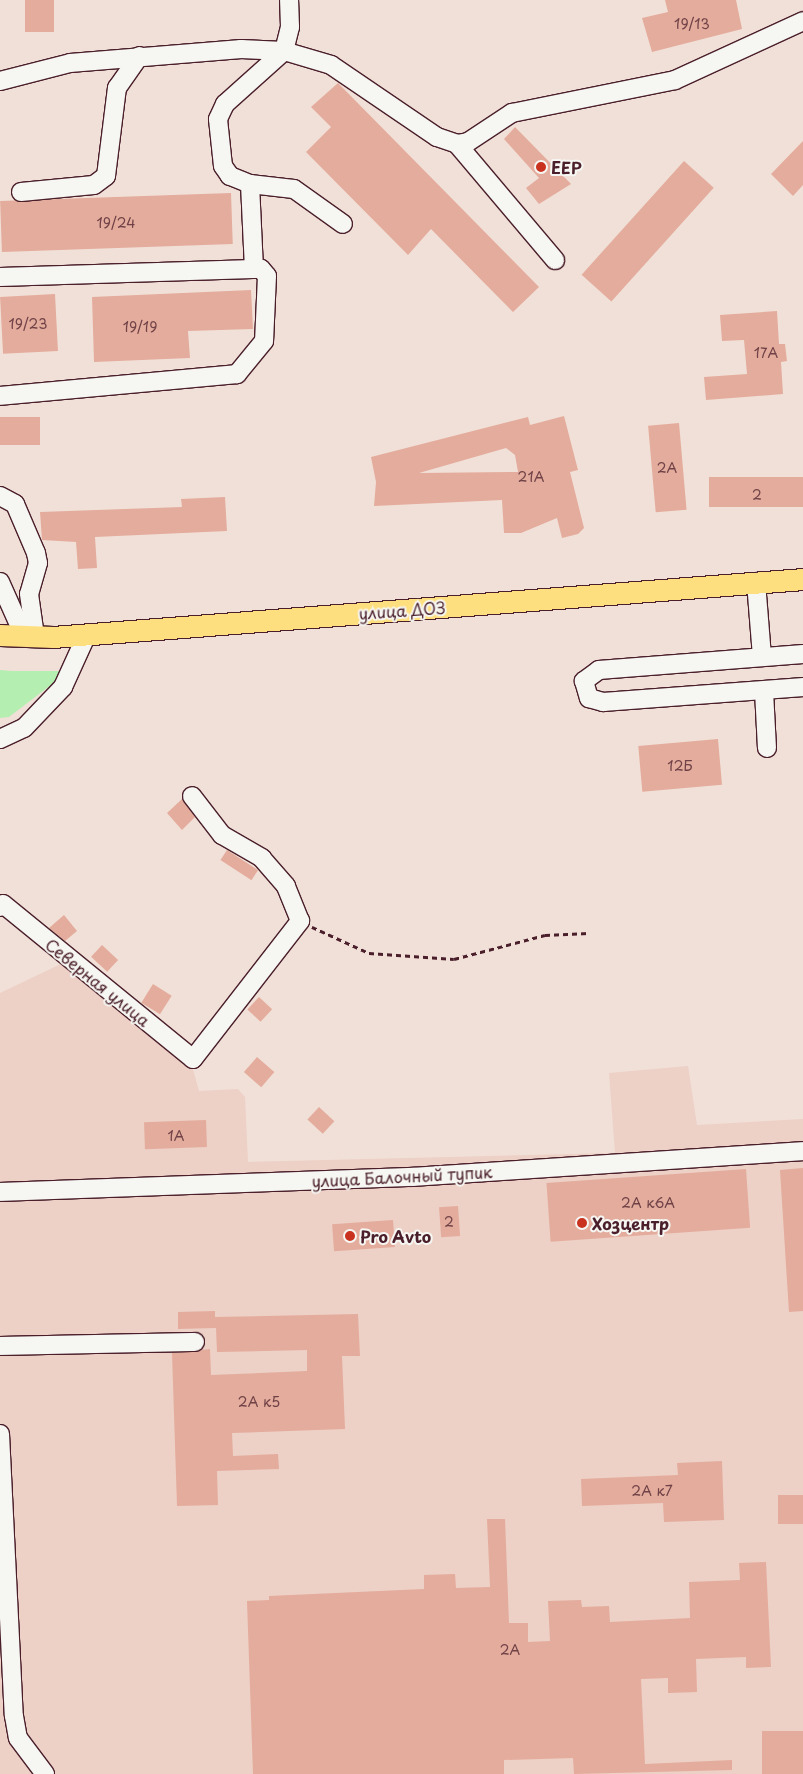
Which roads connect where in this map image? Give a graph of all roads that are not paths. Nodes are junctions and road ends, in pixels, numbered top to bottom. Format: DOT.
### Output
graph roads {
  1 [pos="289,0"];
  2 [pos="803,21"];
  3 [pos="284,51"];
  4 [pos="139,56"];
  5 [pos="0,81"];
  6 [pos="458,144"];
  7 [pos="250,184"];
  8 [pos="21,192"];
  9 [pos="343,224"];
  10 [pos="556,260"];
  11 [pos="254,269"];
  12 [pos="0,277"];
  13 [pos="0,396"];
  14 [pos="0,496"];
  15 [pos="803,579"];
  16 [pos="0,582"];
  17 [pos="756,582"];
  18 [pos="87,634"];
  19 [pos="0,635"];
  20 [pos="30,636"];
  21 [pos="803,654"];
  22 [pos="762,656"];
  23 [pos="803,687"];
  24 [pos="764,690"];
  25 [pos="0,739"];
  26 [pos="767,748"];
  27 [pos="192,796"];
  28 [pos="2,905"];
  29 [pos="803,1152"];
  30 [pos="0,1192"];
  31 [pos="194,1342"];
  32 [pos="0,1346"];
  33 [pos="0,1434"];
  34 [pos="45,1774"];
  1 -- 3 [label="street"];
  2 -- 6 [label="street"];
  3 -- 4 [label="street"];
  3 -- 6 [label="street"];
  3 -- 7 [label="street"];
  4 -- 5 [label="street"];
  4 -- 8 [label="street"];
  6 -- 10 [label="street"];
  7 -- 9 [label="street"];
  7 -- 11 [label="street"];
  11 -- 12 [label="street"];
  11 -- 13 [label="street"];
  14 -- 20 [label="street"];
  15 -- 17 [label="main road, улица ДОЗ"];
  16 -- 20 [label="street"];
  17 -- 18 [label="main road, улица ДОЗ"];
  17 -- 22 [label="street"];
  18 -- 20 [label="main road, улица ДОЗ"];
  18 -- 25 [label="street"];
  19 -- 20 [label="main road, улица ДОЗ"];
  21 -- 22 [label="street"];
  22 -- 24 [label="street"];
  23 -- 24 [label="street"];
  24 -- 26 [label="street"];
  27 -- 28 [label="street, Северная улица"];
  29 -- 30 [label="street, улица Балочный тупик"];
  31 -- 32 [label="street"];
  33 -- 34 [label="street"];
}
